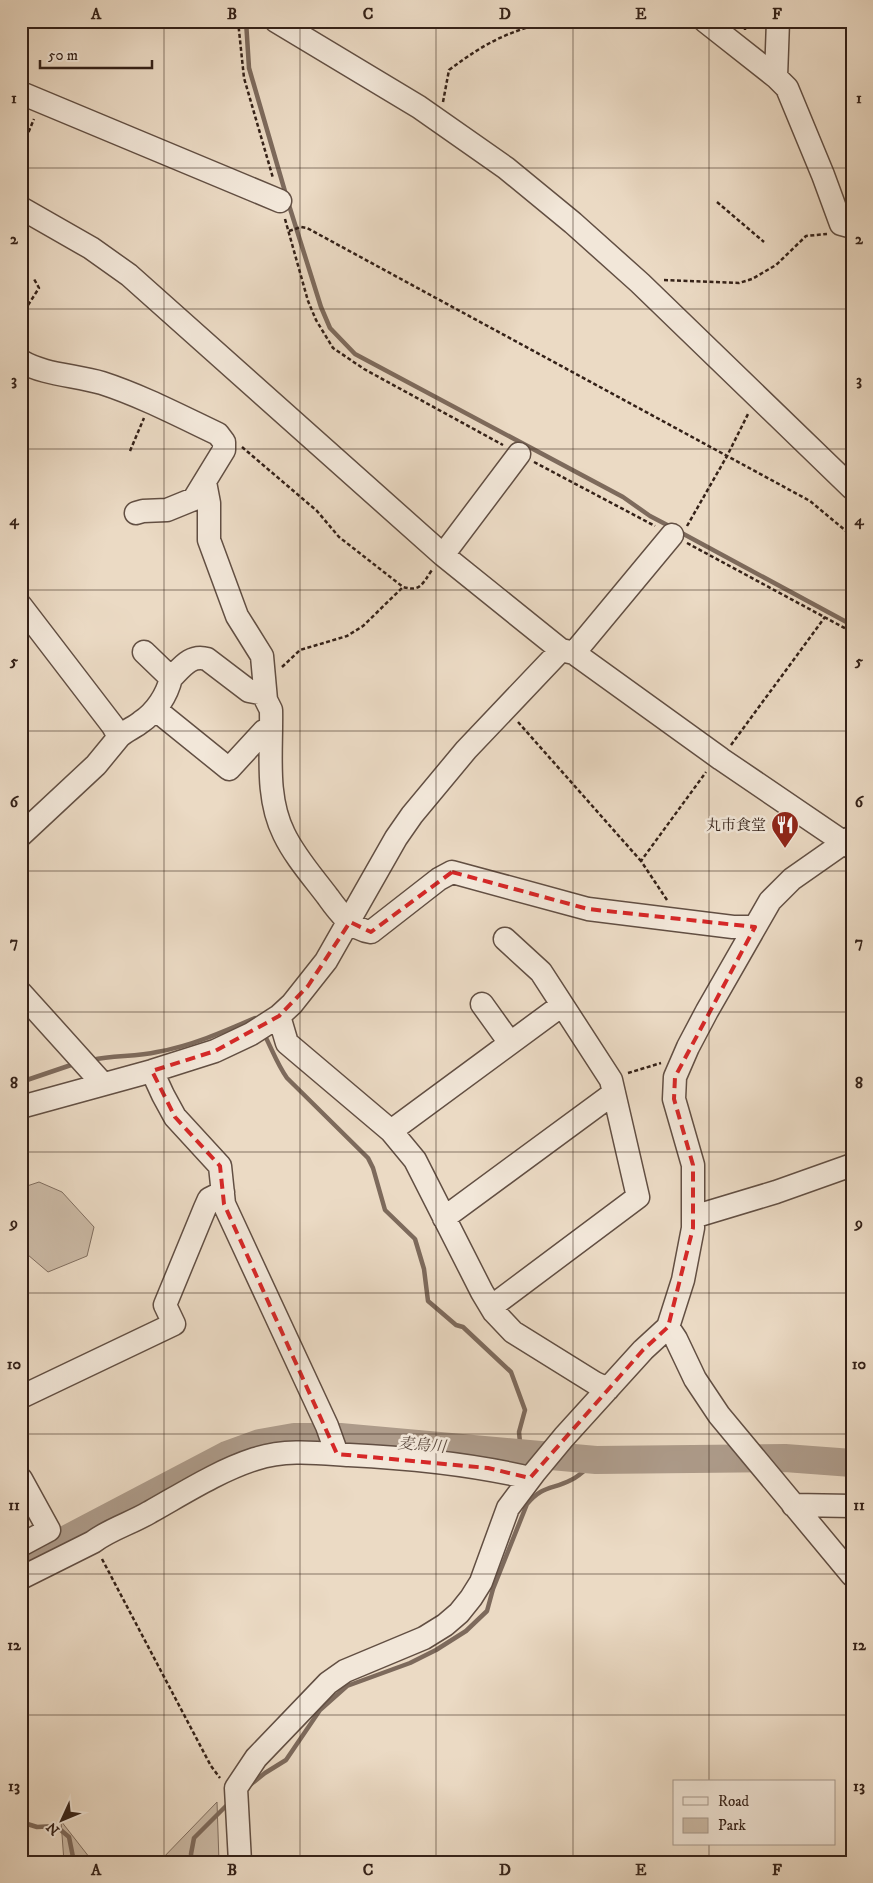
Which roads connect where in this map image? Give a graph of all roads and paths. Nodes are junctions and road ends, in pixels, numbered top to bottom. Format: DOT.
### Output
graph roads {
  1 [pos="238,21"];
  2 [pos="276,21"];
  3 [pos="551,21"];
  4 [pos="705,21"];
  5 [pos="778,21"];
  6 [pos="776,77"];
  7 [pos="31,97"];
  8 [pos="440,121"];
  9 [pos="21,150"];
  10 [pos="280,201"];
  11 [pos="717,202"];
  12 [pos="21,208"];
  13 [pos="846,225"];
  14 [pos="289,231"];
  15 [pos="764,242"];
  16 [pos="34,279"];
  17 [pos="640,283"];
  18 [pos="21,316"];
  19 [pos="21,360"];
  20 [pos="757,395"];
  21 [pos="151,402"];
  22 [pos="220,437"];
  23 [pos="130,451"];
  24 [pos="519,454"];
  25 [pos="727,456"];
  26 [pos="205,482"];
  27 [pos="852,488"];
  28 [pos="136,513"];
  29 [pos="852,536"];
  30 [pos="676,537"];
  31 [pos="443,555"];
  32 [pos="403,586"];
  33 [pos="21,606"];
  34 [pos="825,617"];
  35 [pos="852,632"];
  36 [pos="144,652"];
  37 [pos="568,652"];
  38 [pos="172,678"];
  39 [pos="264,688"];
  40 [pos="507,709"];
  41 [pos="156,710"];
  42 [pos="271,731"];
  43 [pos="119,737"];
  44 [pos="719,758"];
  45 [pos="21,835"];
  46 [pos="849,842"];
  47 [pos="641,861"];
  48 [pos="671,920"];
  49 [pos="350,922"];
  50 [pos="754,927"];
  51 [pos="505,939"];
  52 [pos="21,993"];
  53 [pos="482,1004"];
  54 [pos="562,1005"];
  55 [pos="279,1016"];
  56 [pos="510,1043"];
  57 [pos="681,1062"];
  58 [pos="152,1071"];
  59 [pos="103,1084"];
  60 [pos="612,1087"];
  61 [pos="21,1107"];
  62 [pos="391,1131"];
  63 [pos="852,1165"];
  64 [pos="223,1192"];
  65 [pos="693,1217"];
  66 [pos="444,1218"];
  67 [pos="491,1307"];
  68 [pos="668,1328"];
  69 [pos="608,1389"];
  70 [pos="21,1397"];
  71 [pos="337,1454"];
  72 [pos="21,1478"];
  73 [pos="530,1478"];
  74 [pos="793,1505"];
  75 [pos="852,1506"];
  76 [pos="93,1542"];
  77 [pos="21,1545"];
  78 [pos="852,1574"];
  79 [pos="21,1578"];
  80 [pos="236,1788"];
  81 [pos="240,1862"];
  1 -- 10 [label="path"];
  2 -- 8 [label="street"];
  3 -- 8 [label="path"];
  4 -- 6 [label="street"];
  5 -- 6 [label="street"];
  6 -- 13 [label="street"];
  7 -- 9 [label="path"];
  7 -- 10 [label="street"];
  8 -- 17 [label="street"];
  10 -- 14 [label="path"];
  11 -- 15 [label="path"];
  12 -- 31 [label="street"];
  13 -- 17 [label="path"];
  14 -- 24 [label="path"];
  14 -- 25 [label="path"];
  16 -- 18 [label="path"];
  17 -- 20 [label="street"];
  19 -- 21 [label="street"];
  20 -- 25 [label="path"];
  20 -- 27 [label="street"];
  21 -- 22 [label="street"];
  21 -- 23 [label="path"];
  22 -- 26 [label="street"];
  22 -- 32 [label="path"];
  24 -- 30 [label="path"];
  24 -- 31 [label="street"];
  25 -- 29 [label="path"];
  25 -- 30 [label="path"];
  26 -- 28 [label="street"];
  26 -- 39 [label="street"];
  30 -- 34 [label="path"];
  30 -- 37 [label="street"];
  31 -- 32 [label="path"];
  31 -- 37 [label="street"];
  32 -- 39 [label="path"];
  33 -- 43 [label="street"];
  34 -- 35 [label="path"];
  34 -- 44 [label="path"];
  36 -- 38 [label="street"];
  37 -- 40 [label="street"];
  37 -- 44 [label="street"];
  38 -- 39 [label="street"];
  38 -- 41 [label="street"];
  39 -- 42 [label="street"];
  40 -- 47 [label="path"];
  40 -- 49 [label="street"];
  41 -- 42 [label="street"];
  41 -- 43 [label="street"];
  42 -- 49 [label="street"];
  43 -- 45 [label="street"];
  44 -- 46 [label="street"];
  44 -- 47 [label="path"];
  46 -- 50 [label="street"];
  47 -- 48 [label="path"];
  48 -- 49 [label="street"];
  48 -- 50 [label="street"];
  49 -- 55 [label="street"];
  50 -- 57 [label="street"];
  51 -- 54 [label="street"];
  52 -- 59 [label="street"];
  53 -- 56 [label="street"];
  54 -- 56 [label="street"];
  54 -- 60 [label="street"];
  55 -- 58 [label="street"];
  55 -- 62 [label="street"];
  56 -- 62 [label="street"];
  57 -- 60 [label="path"];
  57 -- 65 [label="street"];
  58 -- 59 [label="street"];
  58 -- 64 [label="street"];
  59 -- 61 [label="street"];
  60 -- 66 [label="street"];
  60 -- 67 [label="street"];
  62 -- 66 [label="street"];
  63 -- 65 [label="street"];
  64 -- 70 [label="street"];
  64 -- 71 [label="street"];
  65 -- 68 [label="street"];
  66 -- 67 [label="street"];
  67 -- 69 [label="street"];
  68 -- 69 [label="street"];
  68 -- 74 [label="street"];
  69 -- 73 [label="street"];
  71 -- 73 [label="street"];
  71 -- 76 [label="street"];
  72 -- 77 [label="street"];
  73 -- 80 [label="street"];
  74 -- 75 [label="street"];
  74 -- 78 [label="street"];
  76 -- 79 [label="street"];
  76 -- 80 [label="path"];
  80 -- 81 [label="street"];
}
